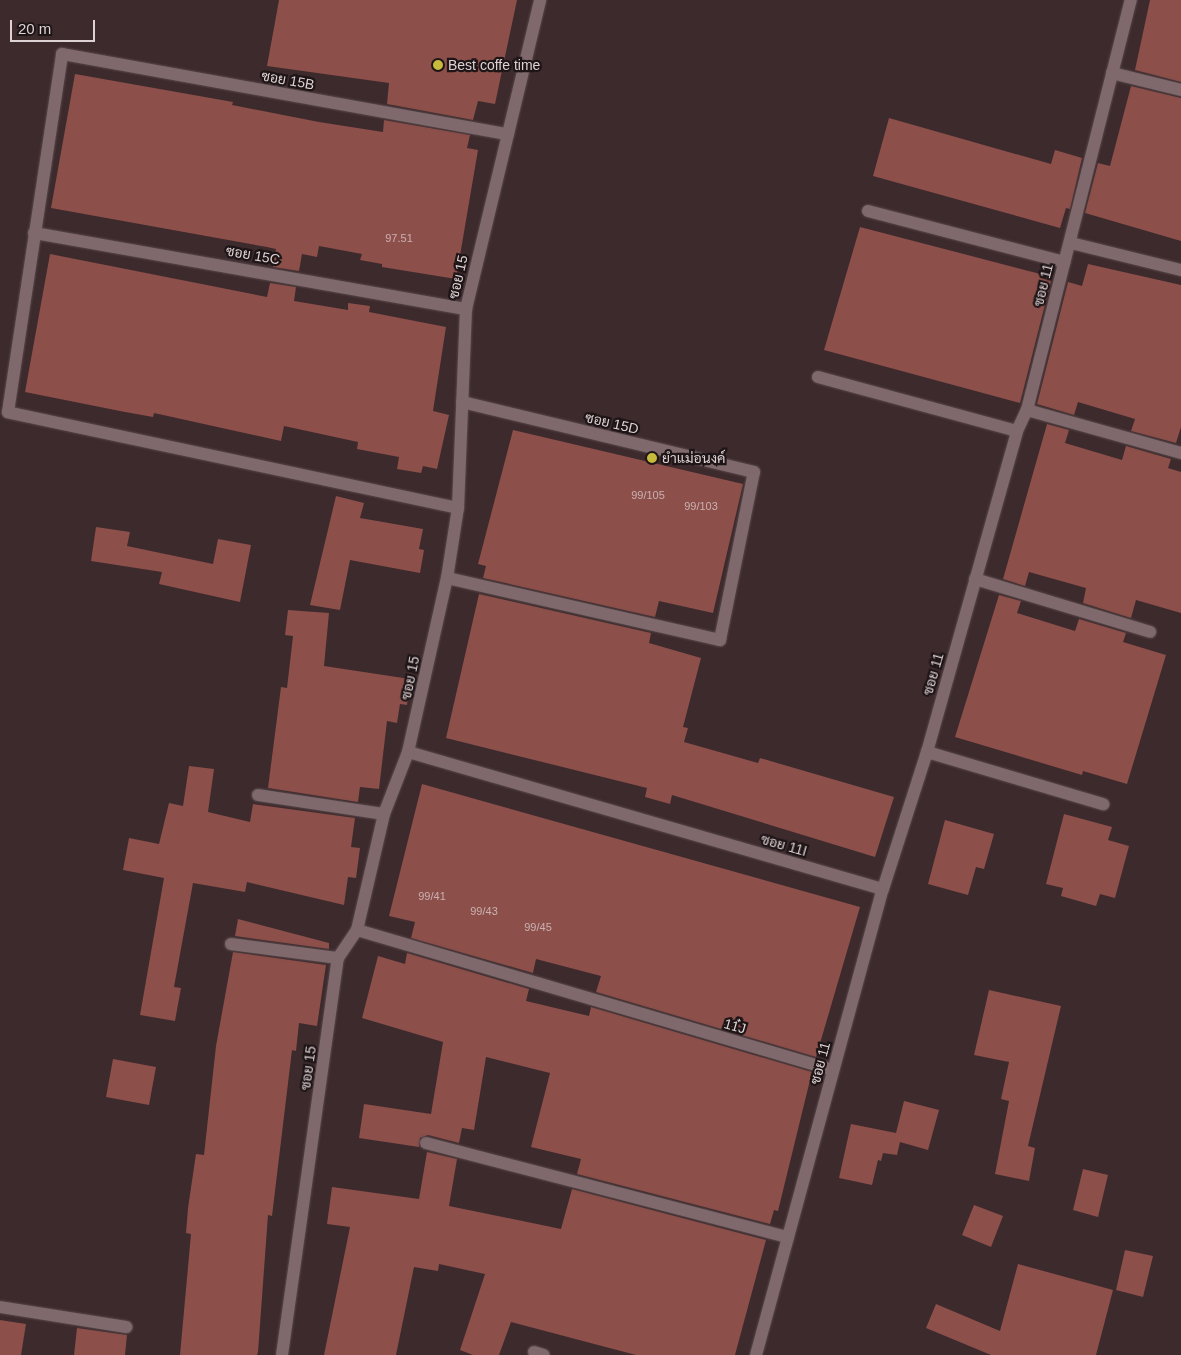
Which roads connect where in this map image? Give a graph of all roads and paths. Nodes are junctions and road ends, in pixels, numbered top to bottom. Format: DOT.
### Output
graph roads {
  1 [pos="540,0"];
  2 [pos="1131,0"];
  3 [pos="1112,73"];
  4 [pos="1181,90"];
  5 [pos="508,134"];
  6 [pos="868,211"];
  7 [pos="34,233"];
  8 [pos="1071,243"];
  9 [pos="1064,262"];
  10 [pos="1181,270"];
  11 [pos="466,309"];
  12 [pos="818,377"];
  13 [pos="462,402"];
  14 [pos="1027,410"];
  15 [pos="1017,431"];
  16 [pos="1181,453"];
  17 [pos="458,508"];
  18 [pos="447,578"];
  19 [pos="975,579"];
  20 [pos="1150,632"];
  21 [pos="408,752"];
  22 [pos="927,752"];
  23 [pos="258,795"];
  24 [pos="1103,804"];
  25 [pos="384,814"];
  26 [pos="883,889"];
  27 [pos="357,930"];
  28 [pos="231,944"];
  29 [pos="338,958"];
  30 [pos="833,1070"];
  31 [pos="426,1143"];
  32 [pos="788,1237"];
  33 [pos="0,1307"];
  34 [pos="126,1327"];
  35 [pos="282,1355"];
  36 [pos="756,1355"];
  1 -- 5 [label="street, ซอย 15"];
  2 -- 3 [label="street, ซอย 11"];
  3 -- 4 [label="street"];
  3 -- 8 [label="street, ซอย 11"];
  5 -- 7 [label="street, ซอย 15B"];
  5 -- 11 [label="street, ซอย 15"];
  6 -- 9 [label="street"];
  7 -- 11 [label="street, ซอย 15C"];
  7 -- 17 [label="street"];
  8 -- 9 [label="street, ซอย 11"];
  8 -- 10 [label="street"];
  9 -- 14 [label="street, ซอย 11"];
  11 -- 13 [label="street, ซอย 15"];
  12 -- 15 [label="street"];
  13 -- 17 [label="street, ซอย 15"];
  13 -- 18 [label="street, ซอย 15D"];
  14 -- 15 [label="street, ซอย 11"];
  14 -- 16 [label="street"];
  15 -- 19 [label="street, ซอย 11"];
  17 -- 18 [label="street, ซอย 15"];
  18 -- 21 [label="street, ซอย 15"];
  19 -- 20 [label="street"];
  19 -- 22 [label="street, ซอย 11"];
  21 -- 25 [label="street, ซอย 15"];
  21 -- 26 [label="street, ซอย 11I"];
  22 -- 24 [label="street"];
  22 -- 26 [label="street, ซอย 11"];
  23 -- 25 [label="street"];
  25 -- 27 [label="street, ซอย 15"];
  26 -- 30 [label="street, ซอย 11"];
  27 -- 29 [label="street, ซอย 15"];
  27 -- 30 [label="street, 11๋J"];
  28 -- 29 [label="street"];
  29 -- 35 [label="street, ซอย 15"];
  30 -- 32 [label="street, ซอย 11"];
  31 -- 32 [label="street"];
  32 -- 36 [label="street, ซอย 11"];
  33 -- 34 [label="street"];
}
